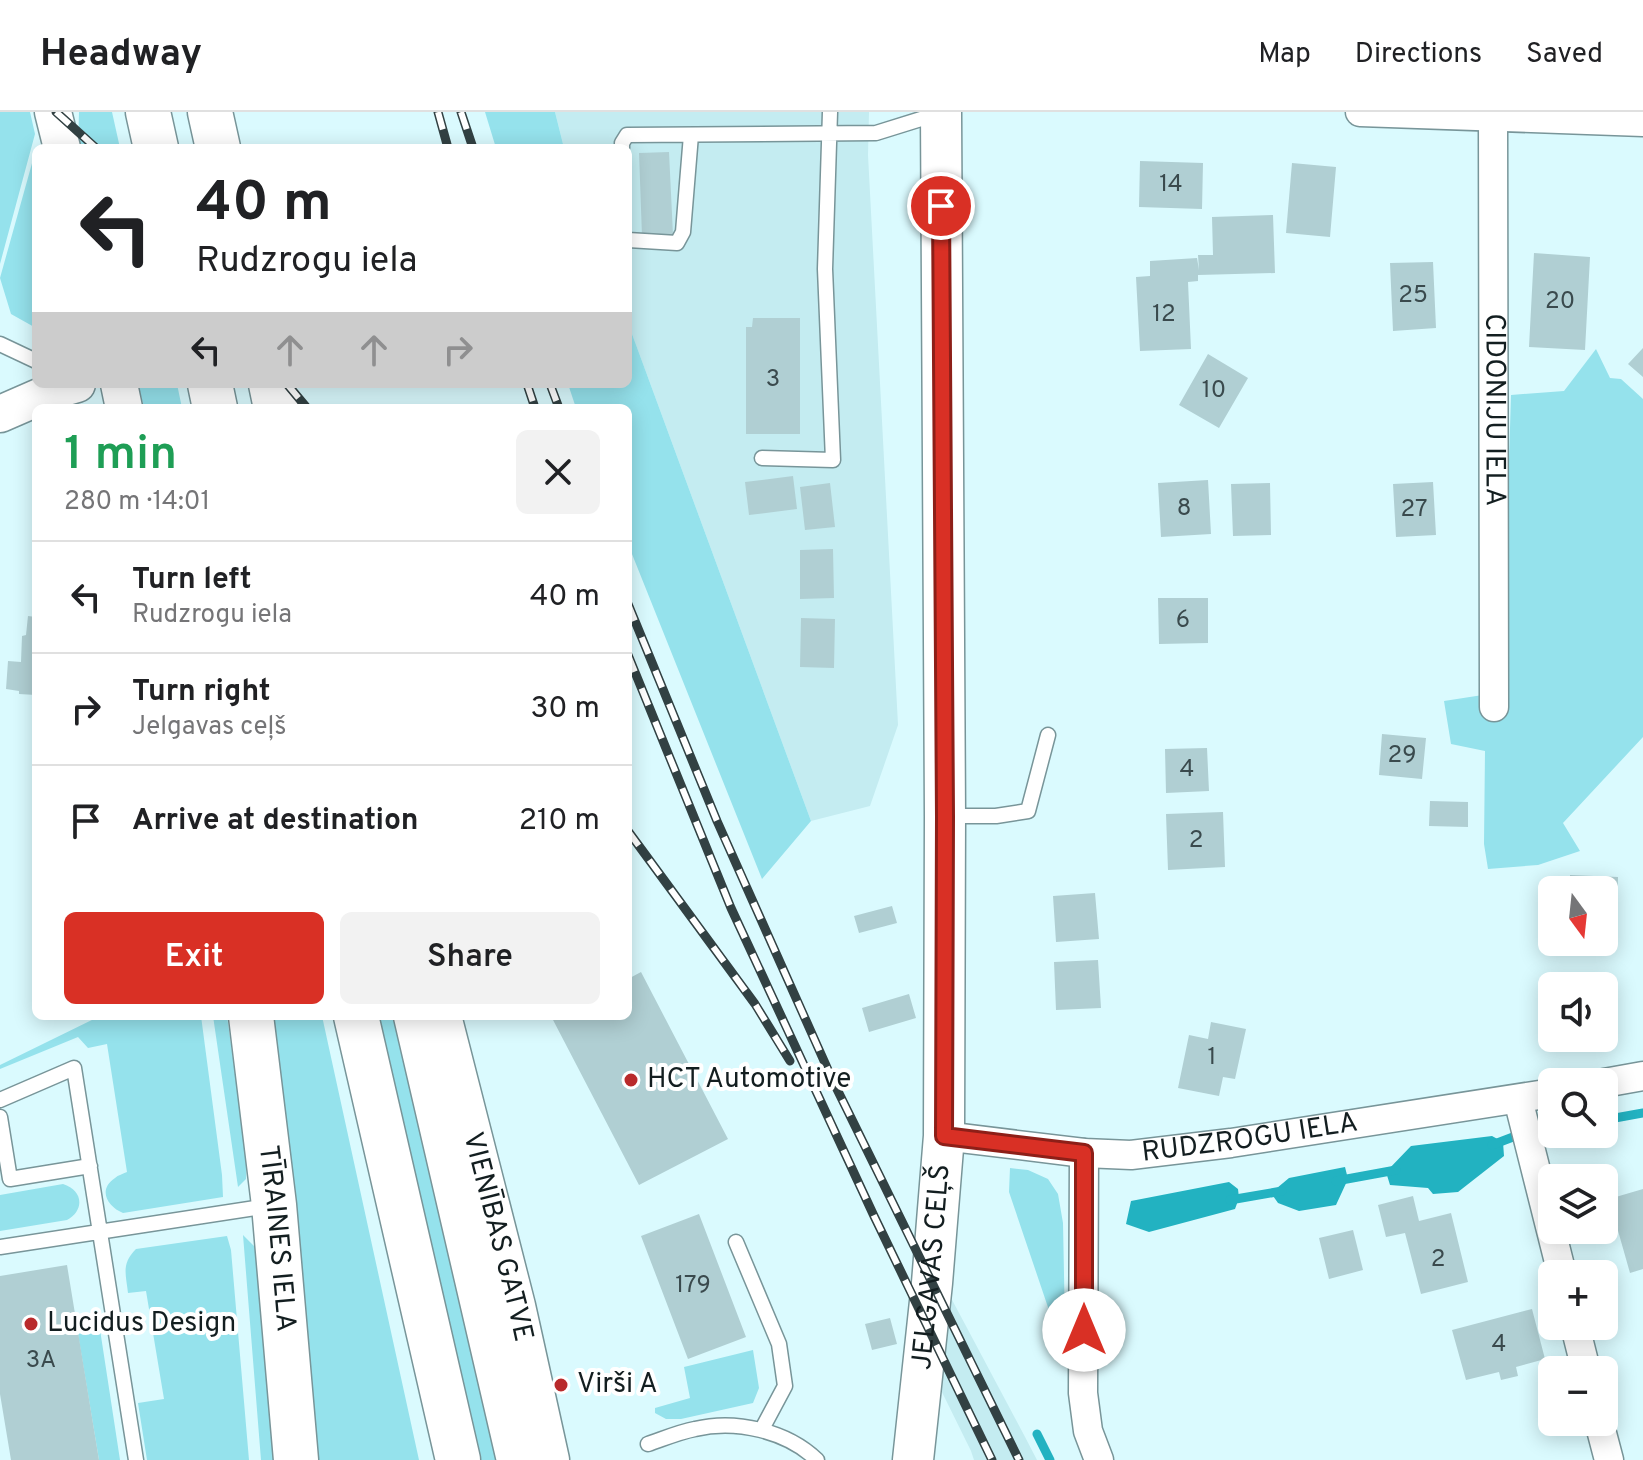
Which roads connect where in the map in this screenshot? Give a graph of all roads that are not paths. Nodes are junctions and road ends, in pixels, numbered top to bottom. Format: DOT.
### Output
graph roads {
  1 [pos="53,112"];
  2 [pos="148,112"];
  3 [pos="210,112"];
  4 [pos="830,112"];
  5 [pos="941,112"];
  6 [pos="1360,112"];
  7 [pos="1493,114"];
  8 [pos="1643,122"];
  9 [pos="828,134"];
  10 [pos="691,135"];
  11 [pos="61,144"];
  12 [pos="155,144"];
  13 [pos="217,144"];
  14 [pos="624,144"];
  15 [pos="632,240"];
  16 [pos="0,344"];
  17 [pos="32,365"];
  18 [pos="41,388"];
  19 [pos="0,414"];
  20 [pos="762,458"];
  21 [pos="1494,707"];
  22 [pos="1048,735"];
  23 [pos="945,816"];
  24 [pos="251,1020"];
  25 [pos="357,1020"];
  26 [pos="417,1020"];
  27 [pos="442,1020"];
  28 [pos="1643,1076"];
  29 [pos="1618,1080"];
  30 [pos="1538,1095"];
  31 [pos="1518,1099"];
  32 [pos="0,1100"];
  33 [pos="0,1117"];
  34 [pos="944,1136"];
  35 [pos="1084,1153"];
  36 [pos="90,1166"];
  37 [pos="274,1205"];
  38 [pos="101,1232"];
  39 [pos="736,1242"];
  40 [pos="0,1247"];
  41 [pos="1558,1260"];
  42 [pos="762,1429"];
  43 [pos="1603,1436"];
  44 [pos="648,1444"];
  45 [pos="136,1460"];
  46 [pos="296,1460"];
  47 [pos="458,1460"];
  48 [pos="519,1460"];
  49 [pos="549,1460"];
  50 [pos="817,1460"];
  51 [pos="913,1460"];
  52 [pos="1099,1460"];
  53 [pos="1609,1460"];
  1 -- 11 [label="street"];
  2 -- 12 [label="highway"];
  3 -- 13 [label="highway"];
  4 -- 9 [label="lane"];
  5 -- 9 [label="lane"];
  5 -- 23 [label="main road, JELGAVAS CEĻŠ"];
  6 -- 7 [label="street"];
  7 -- 8 [label="street"];
  7 -- 21 [label="street, CIDONIJU IELA"];
  9 -- 10 [label="lane"];
  9 -- 20 [label="lane"];
  10 -- 14 [label="lane"];
  10 -- 15 [label="lane"];
  16 -- 17 [label="lane"];
  18 -- 19 [label="street"];
  22 -- 23 [label="lane"];
  23 -- 34 [label="main road, JELGAVAS CEĻŠ"];
  24 -- 37 [label="highway, TĪRAINES IELA"];
  25 -- 47 [label="highway"];
  26 -- 48 [label="highway, VIENĪBAS GATVE"];
  27 -- 49 [label="main road, VIENĪBAS GATVE"];
  28 -- 29 [label="street"];
  30 -- 31 [label="street, RUDZROGU IELA"];
  31 -- 35 [label="street, RUDZROGU IELA"];
  31 -- 41 [label="street"];
  32 -- 36 [label="lane"];
  33 -- 36 [label="lane"];
  34 -- 35 [label="street, RUDZROGU IELA"];
  34 -- 51 [label="main road, JELGAVAS CEĻŠ"];
  35 -- 52 [label="street"];
  36 -- 38 [label="lane"];
  37 -- 38 [label="lane"];
  37 -- 46 [label="highway, TĪRAINES IELA"];
  38 -- 40 [label="lane"];
  38 -- 45 [label="lane"];
  39 -- 42 [label="lane"];
  42 -- 44 [label="lane"];
  42 -- 50 [label="lane"];
  43 -- 53 [label="street"];
}
